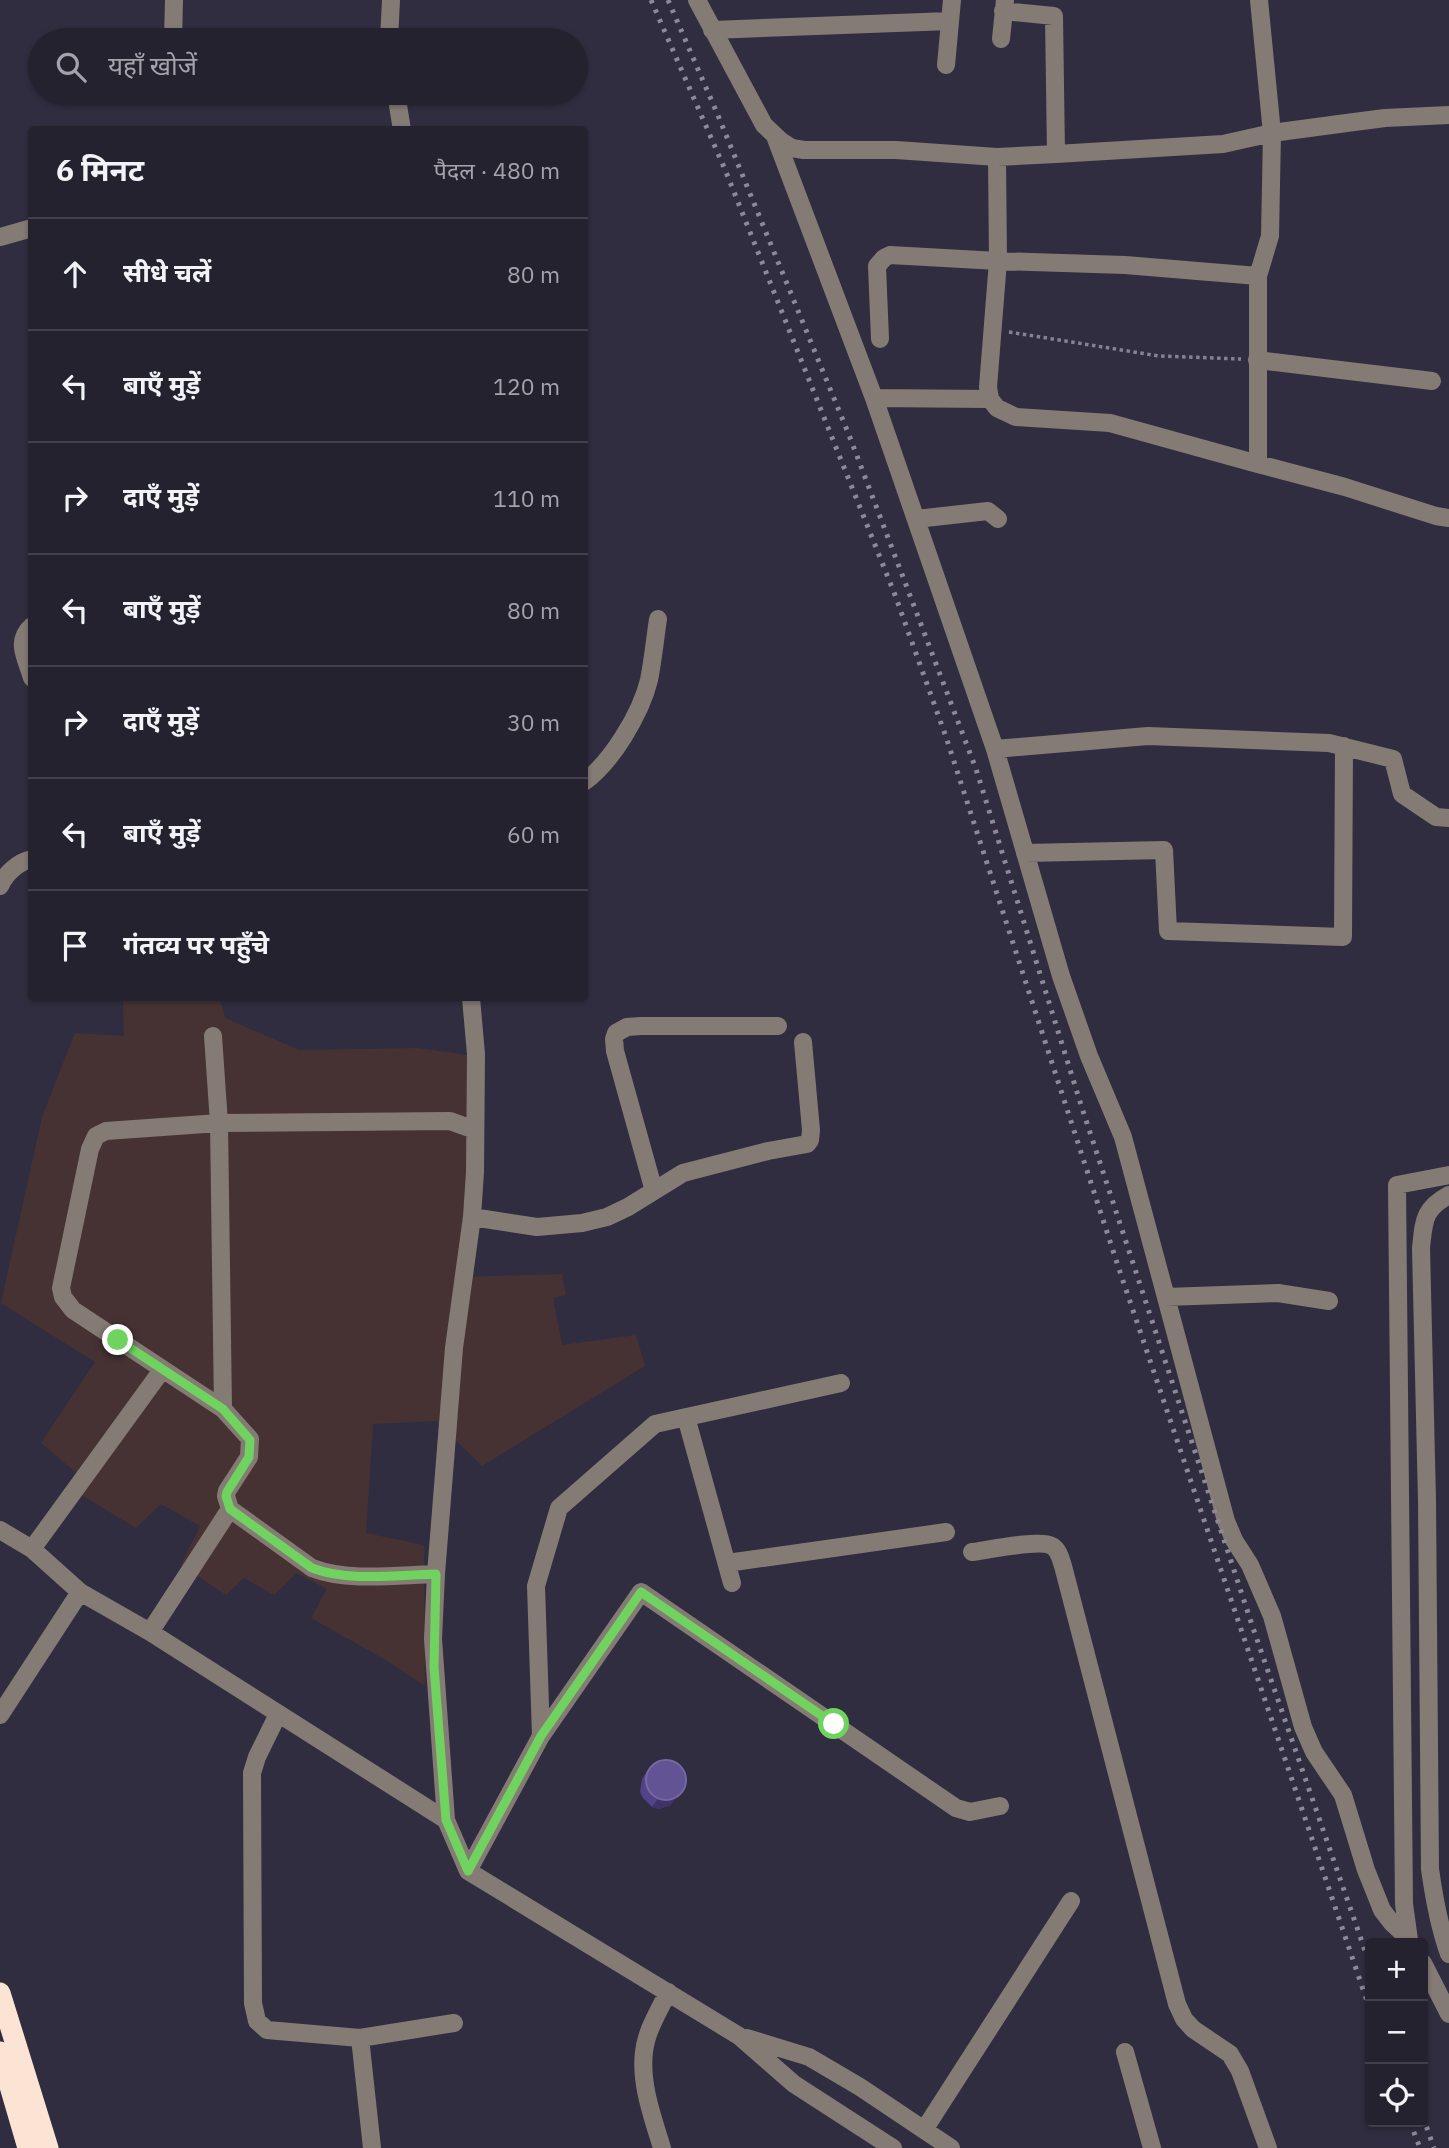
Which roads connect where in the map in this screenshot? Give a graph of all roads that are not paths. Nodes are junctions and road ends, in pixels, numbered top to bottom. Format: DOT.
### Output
graph roads {
  1 [pos="174,0"];
  2 [pos="391,0"];
  3 [pos="697,0"];
  4 [pos="952,0"];
  5 [pos="1259,0"];
  6 [pos="1004,6"];
  7 [pos="950,21"];
  8 [pos="173,28"];
  9 [pos="390,28"];
  10 [pos="712,30"];
  11 [pos="1001,39"];
  12 [pos="946,65"];
  13 [pos="398,105"];
  14 [pos="1449,115"];
  15 [pos="401,126"];
  16 [pos="1272,133"];
  17 [pos="775,136"];
  18 [pos="1056,154"];
  19 [pos="997,157"];
  20 [pos="28,229"];
  21 [pos="0,237"];
  22 [pos="998,261"];
  23 [pos="1258,276"];
  24 [pos="880,339"];
  25 [pos="1257,359"];
  26 [pos="1432,381"];
  27 [pos="874,398"];
  28 [pos="990,399"];
  29 [pos="1258,464"];
  30 [pos="1449,518"];
  31 [pos="916,519"];
  32 [pos="998,519"];
  33 [pos="658,620"];
  34 [pos="28,630"];
  35 [pos="28,668"];
  36 [pos="1343,746"];
  37 [pos="995,749"];
  38 [pos="588,779"];
  39 [pos="1449,818"];
  40 [pos="1025,853"];
  41 [pos="28,860"];
  42 [pos="0,886"];
  43 [pos="471,1001"];
  44 [pos="778,1026"];
  45 [pos="213,1036"];
  46 [pos="803,1042"];
  47 [pos="219,1123"];
  48 [pos="475,1130"];
  49 [pos="1449,1175"];
  50 [pos="654,1191"];
  51 [pos="1449,1195"];
  52 [pos="472,1217"];
  53 [pos="1166,1297"];
  54 [pos="1329,1301"];
  55 [pos="162,1370"];
  56 [pos="841,1383"];
  57 [pos="223,1409"];
  58 [pos="686,1417"];
  59 [pos="230,1509"];
  60 [pos="0,1530"];
  61 [pos="946,1532"];
  62 [pos="32,1549"];
  63 [pos="972,1552"];
  64 [pos="727,1563"];
  65 [pos="436,1574"];
  66 [pos="732,1583"];
  67 [pos="80,1592"];
  68 [pos="150,1632"];
  69 [pos="278,1714"];
  70 [pos="0,1715"];
  71 [pos="541,1736"];
  72 [pos="1000,1806"];
  73 [pos="446,1820"];
  74 [pos="468,1871"];
  75 [pos="1071,1901"];
  76 [pos="1408,1938"];
  77 [pos="1410,1938"];
  78 [pos="1449,1954"];
  79 [pos="1428,1973"];
  80 [pos="668,1992"];
  81 [pos="0,1993"];
  82 [pos="1449,2014"];
  83 [pos="454,2023"];
  84 [pos="739,2036"];
  85 [pos="360,2038"];
  86 [pos="0,2052"];
  87 [pos="1125,2052"];
  88 [pos="924,2130"];
  89 [pos="28,2148"];
  90 [pos="48,2148"];
  91 [pos="372,2148"];
  92 [pos="662,2148"];
  93 [pos="893,2148"];
  94 [pos="951,2148"];
  95 [pos="1152,2148"];
  96 [pos="1268,2148"];
  1 -- 8 [label="street"];
  2 -- 9 [label="street"];
  3 -- 10 [label="street"];
  4 -- 7 [label="street"];
  5 -- 16 [label="street"];
  6 -- 11 [label="street"];
  6 -- 18 [label="street"];
  7 -- 10 [label="street"];
  7 -- 12 [label="street"];
  10 -- 17 [label="street"];
  13 -- 15 [label="street"];
  14 -- 16 [label="street"];
  16 -- 18 [label="street"];
  16 -- 23 [label="street"];
  17 -- 19 [label="street"];
  17 -- 27 [label="street"];
  18 -- 19 [label="street"];
  19 -- 22 [label="street"];
  20 -- 21 [label="street"];
  22 -- 23 [label="street"];
  22 -- 24 [label="street"];
  22 -- 28 [label="street"];
  23 -- 25 [label="street"];
  25 -- 26 [label="street"];
  25 -- 29 [label="street"];
  27 -- 28 [label="street"];
  27 -- 31 [label="street"];
  28 -- 29 [label="street"];
  29 -- 30 [label="street"];
  31 -- 32 [label="street"];
  31 -- 37 [label="street"];
  33 -- 38 [label="street"];
  34 -- 35 [label="street"];
  36 -- 37 [label="street"];
  36 -- 39 [label="street"];
  36 -- 40 [label="street"];
  37 -- 40 [label="street"];
  40 -- 53 [label="street"];
  41 -- 42 [label="street"];
  43 -- 48 [label="street"];
  44 -- 50 [label="street"];
  45 -- 47 [label="street"];
  46 -- 50 [label="street"];
  47 -- 48 [label="street"];
  47 -- 55 [label="street"];
  47 -- 57 [label="street"];
  48 -- 52 [label="street"];
  49 -- 77 [label="street"];
  50 -- 52 [label="street"];
  51 -- 78 [label="street"];
  52 -- 65 [label="street"];
  53 -- 54 [label="street"];
  53 -- 76 [label="street"];
  55 -- 57 [label="street"];
  55 -- 62 [label="street"];
  56 -- 58 [label="street"];
  57 -- 59 [label="street"];
  58 -- 64 [label="street"];
  58 -- 71 [label="street"];
  59 -- 65 [label="street"];
  59 -- 68 [label="street"];
  60 -- 62 [label="street"];
  61 -- 64 [label="street"];
  62 -- 67 [label="street"];
  63 -- 96 [label="street"];
  64 -- 66 [label="street"];
  65 -- 73 [label="street"];
  67 -- 68 [label="street"];
  67 -- 70 [label="street"];
  68 -- 69 [label="street"];
  69 -- 73 [label="street"];
  69 -- 85 [label="street"];
  71 -- 72 [label="street"];
  71 -- 74 [label="street"];
  73 -- 74 [label="street"];
  74 -- 80 [label="street"];
  75 -- 88 [label="street"];
  79 -- 82 [label="street"];
  80 -- 84 [label="street"];
  80 -- 92 [label="street"];
  81 -- 90 [label="highway"];
  83 -- 85 [label="street"];
  84 -- 88 [label="street"];
  84 -- 93 [label="street"];
  85 -- 91 [label="street"];
  86 -- 89 [label="highway"];
  87 -- 95 [label="street"];
  88 -- 94 [label="street"];
}
